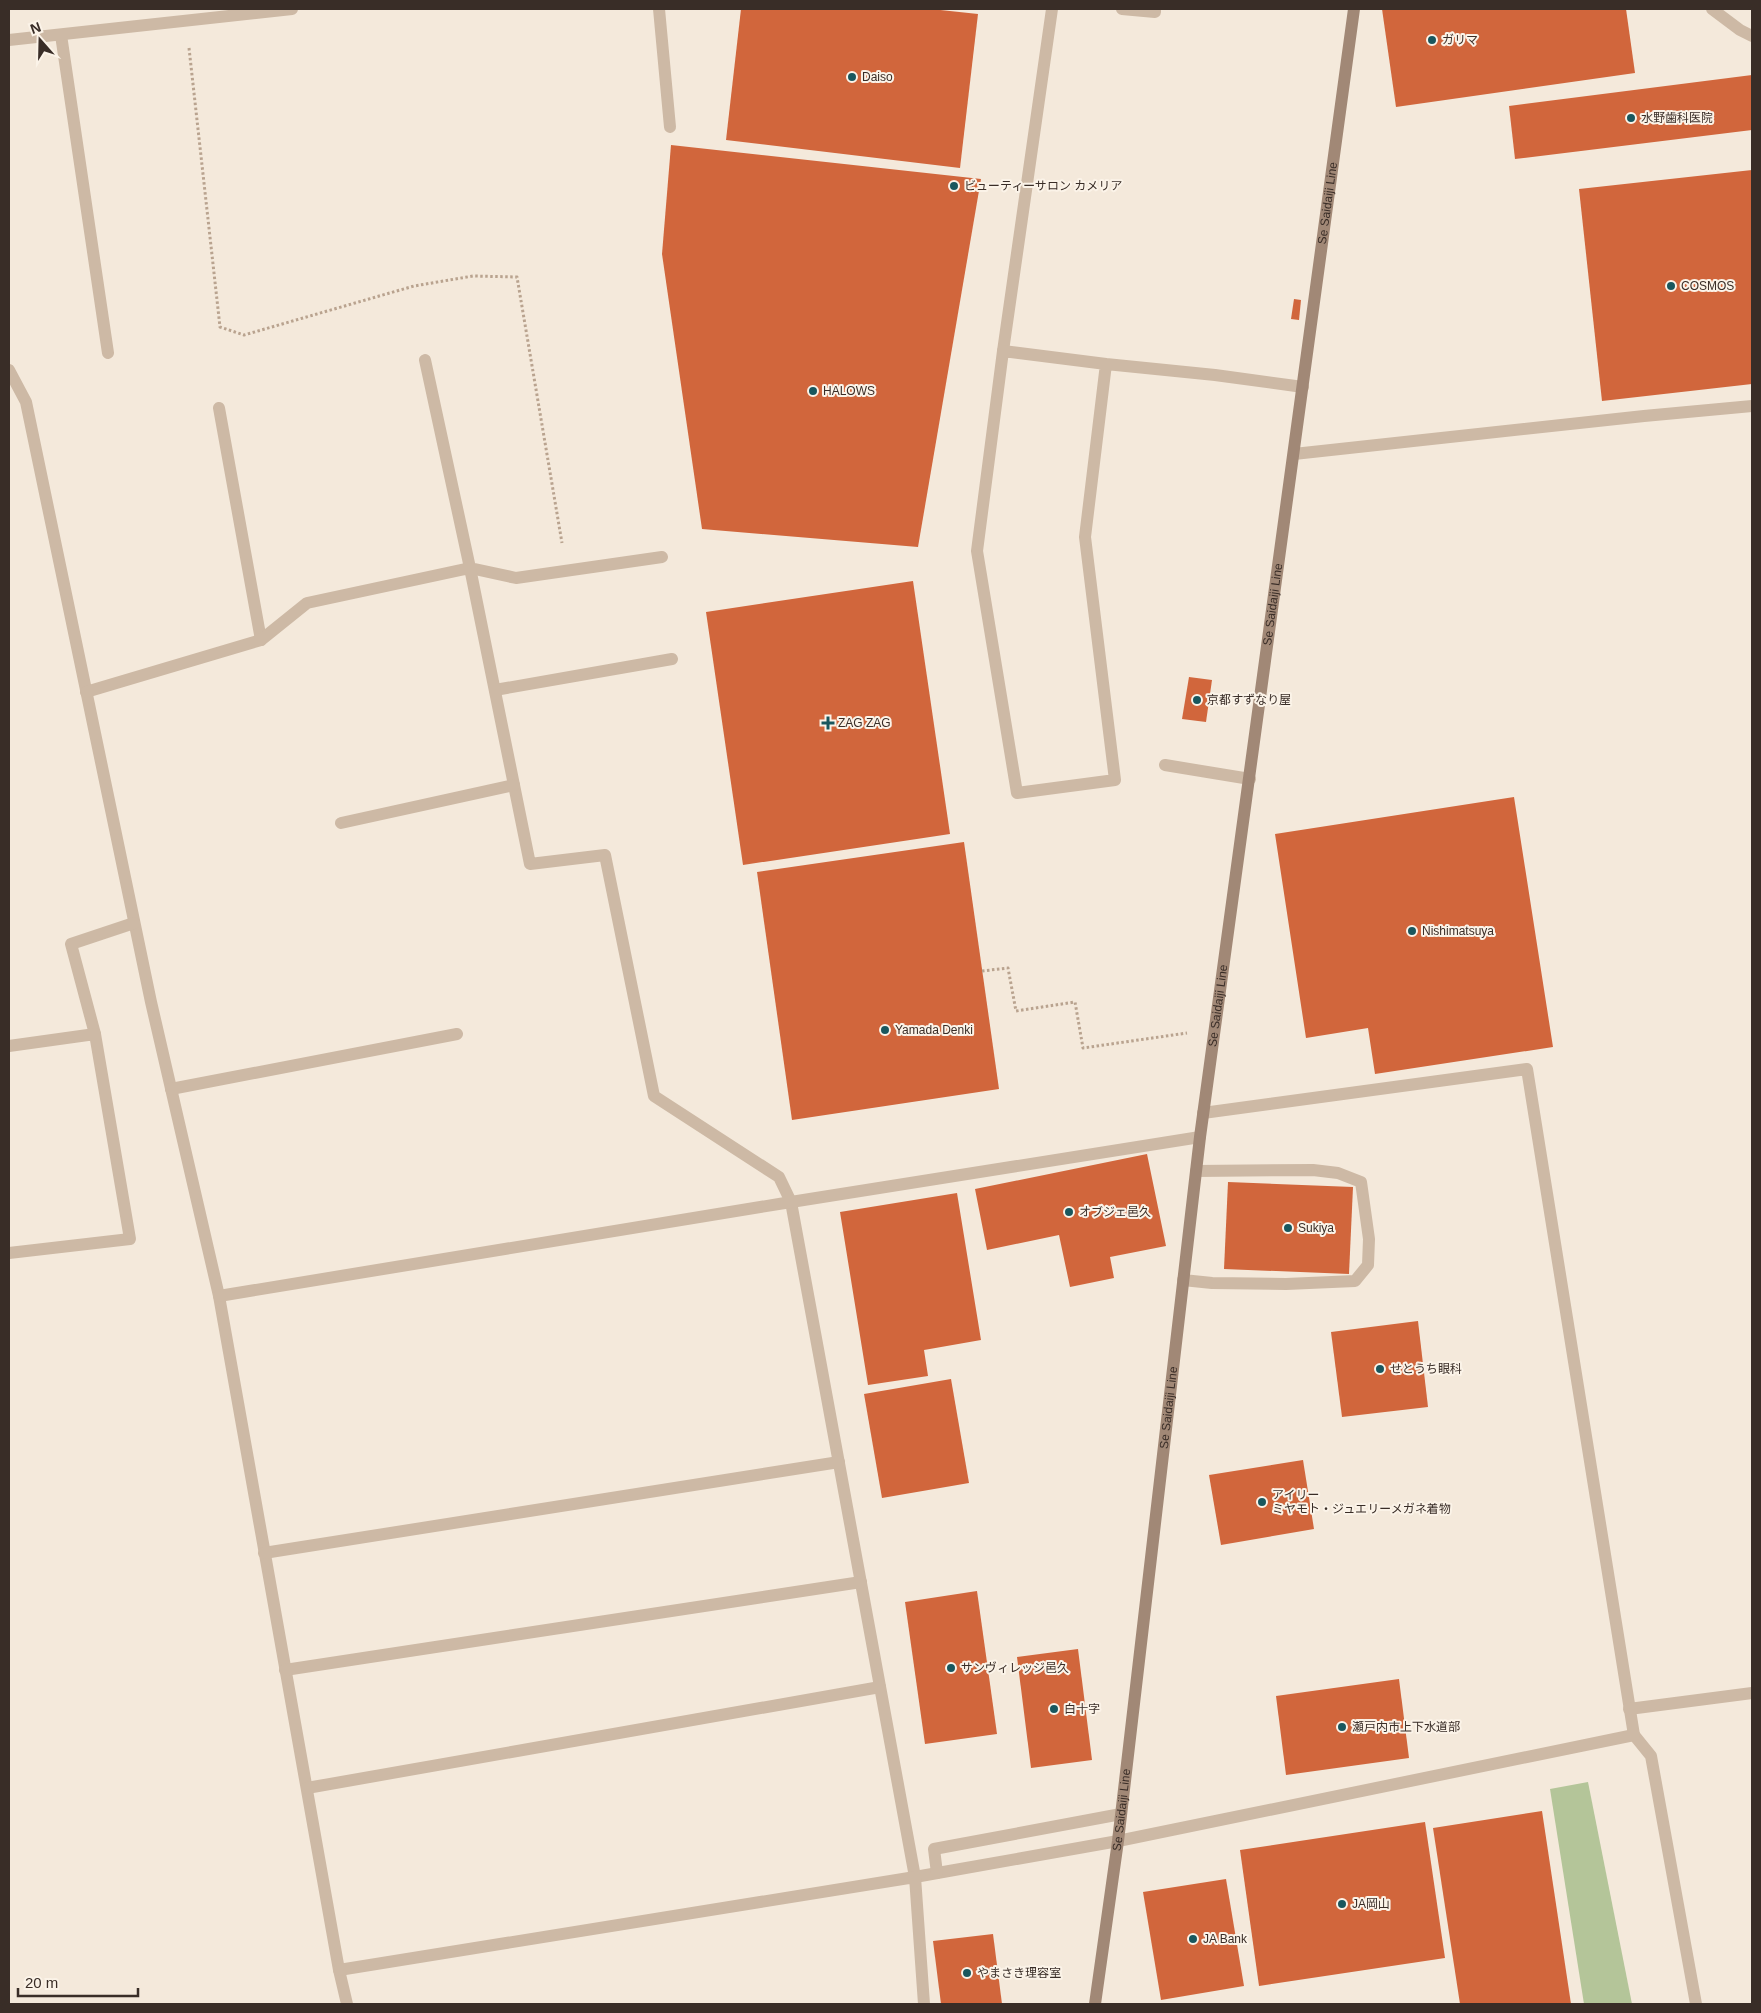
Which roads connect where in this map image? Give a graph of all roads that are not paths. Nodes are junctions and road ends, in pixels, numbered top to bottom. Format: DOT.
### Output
graph roads {
  1 [pos="292,9"];
  2 [pos="659,9"];
  3 [pos="1052,9"];
  4 [pos="1122,9"];
  5 [pos="1354,9"];
  6 [pos="1712,9"];
  7 [pos="1155,10"];
  8 [pos="61,35"];
  9 [pos="1752,36"];
  10 [pos="9,40"];
  11 [pos="670,126"];
  12 [pos="1003,351"];
  13 [pos="108,353"];
  14 [pos="425,360"];
  15 [pos="1106,364"];
  16 [pos="9,370"];
  17 [pos="1303,386"];
  18 [pos="1752,406"];
  19 [pos="219,408"];
  20 [pos="1294,454"];
  21 [pos="662,557"];
  22 [pos="470,568"];
  23 [pos="261,640"];
  24 [pos="672,659"];
  25 [pos="495,690"];
  26 [pos="86,692"];
  27 [pos="1165,765"];
  28 [pos="1250,779"];
  29 [pos="514,785"];
  30 [pos="341,823"];
  31 [pos="134,923"];
  32 [pos="95,1034"];
  33 [pos="457,1034"];
  34 [pos="9,1046"];
  35 [pos="171,1089"];
  36 [pos="1203,1113"];
  37 [pos="1200,1137"];
  38 [pos="1196,1171"];
  39 [pos="792,1202"];
  40 [pos="9,1253"];
  41 [pos="1183,1280"];
  42 [pos="219,1296"];
  43 [pos="839,1462"];
  44 [pos="264,1553"];
  45 [pos="861,1582"];
  46 [pos="286,1670"];
  47 [pos="880,1687"];
  48 [pos="1752,1692"];
  49 [pos="1629,1709"];
  50 [pos="1634,1735"];
  51 [pos="307,1788"];
  52 [pos="1121,1814"];
  53 [pos="1118,1842"];
  54 [pos="937,1873"];
  55 [pos="915,1877"];
  56 [pos="339,1970"];
  57 [pos="347,2004"];
  58 [pos="924,2004"];
  59 [pos="1095,2004"];
  60 [pos="1696,2004"];
  1 -- 8 [label="street"];
  2 -- 11 [label="street"];
  3 -- 12 [label="street"];
  4 -- 7 [label="street"];
  5 -- 17 [label="main road, Se Saidaiji Line"];
  6 -- 9 [label="street"];
  8 -- 10 [label="street"];
  8 -- 13 [label="street"];
  12 -- 15 [label="street"];
  12 -- 15 [label="street"];
  14 -- 22 [label="street"];
  15 -- 17 [label="street"];
  16 -- 26 [label="street"];
  17 -- 20 [label="main road, Se Saidaiji Line"];
  18 -- 20 [label="street"];
  19 -- 23 [label="street"];
  20 -- 28 [label="main road, Se Saidaiji Line"];
  21 -- 22 [label="street"];
  22 -- 23 [label="street"];
  22 -- 25 [label="street"];
  23 -- 26 [label="street"];
  24 -- 25 [label="street"];
  25 -- 29 [label="street"];
  26 -- 31 [label="street"];
  27 -- 28 [label="street"];
  28 -- 36 [label="main road, Se Saidaiji Line"];
  29 -- 30 [label="street"];
  29 -- 39 [label="street"];
  31 -- 32 [label="street"];
  31 -- 35 [label="street"];
  32 -- 34 [label="street"];
  32 -- 40 [label="street"];
  33 -- 35 [label="street"];
  35 -- 42 [label="street"];
  36 -- 37 [label="main road, Se Saidaiji Line"];
  36 -- 49 [label="street"];
  37 -- 38 [label="main road, Se Saidaiji Line"];
  37 -- 39 [label="street"];
  38 -- 41 [label="main road, Se Saidaiji Line"];
  38 -- 41 [label="street"];
  39 -- 42 [label="street"];
  39 -- 43 [label="street"];
  41 -- 52 [label="main road, Se Saidaiji Line"];
  42 -- 44 [label="street"];
  43 -- 44 [label="street"];
  43 -- 45 [label="street"];
  44 -- 46 [label="street"];
  45 -- 46 [label="street"];
  45 -- 47 [label="street"];
  46 -- 51 [label="street"];
  47 -- 51 [label="street"];
  47 -- 55 [label="street"];
  48 -- 49 [label="street"];
  49 -- 50 [label="street"];
  50 -- 53 [label="street"];
  50 -- 60 [label="street"];
  51 -- 56 [label="street"];
  52 -- 53 [label="main road, Se Saidaiji Line"];
  52 -- 54 [label="street"];
  53 -- 54 [label="street"];
  53 -- 59 [label="main road, Se Saidaiji Line"];
  54 -- 55 [label="street"];
  55 -- 56 [label="street"];
  55 -- 58 [label="street"];
  56 -- 57 [label="street"];
}
